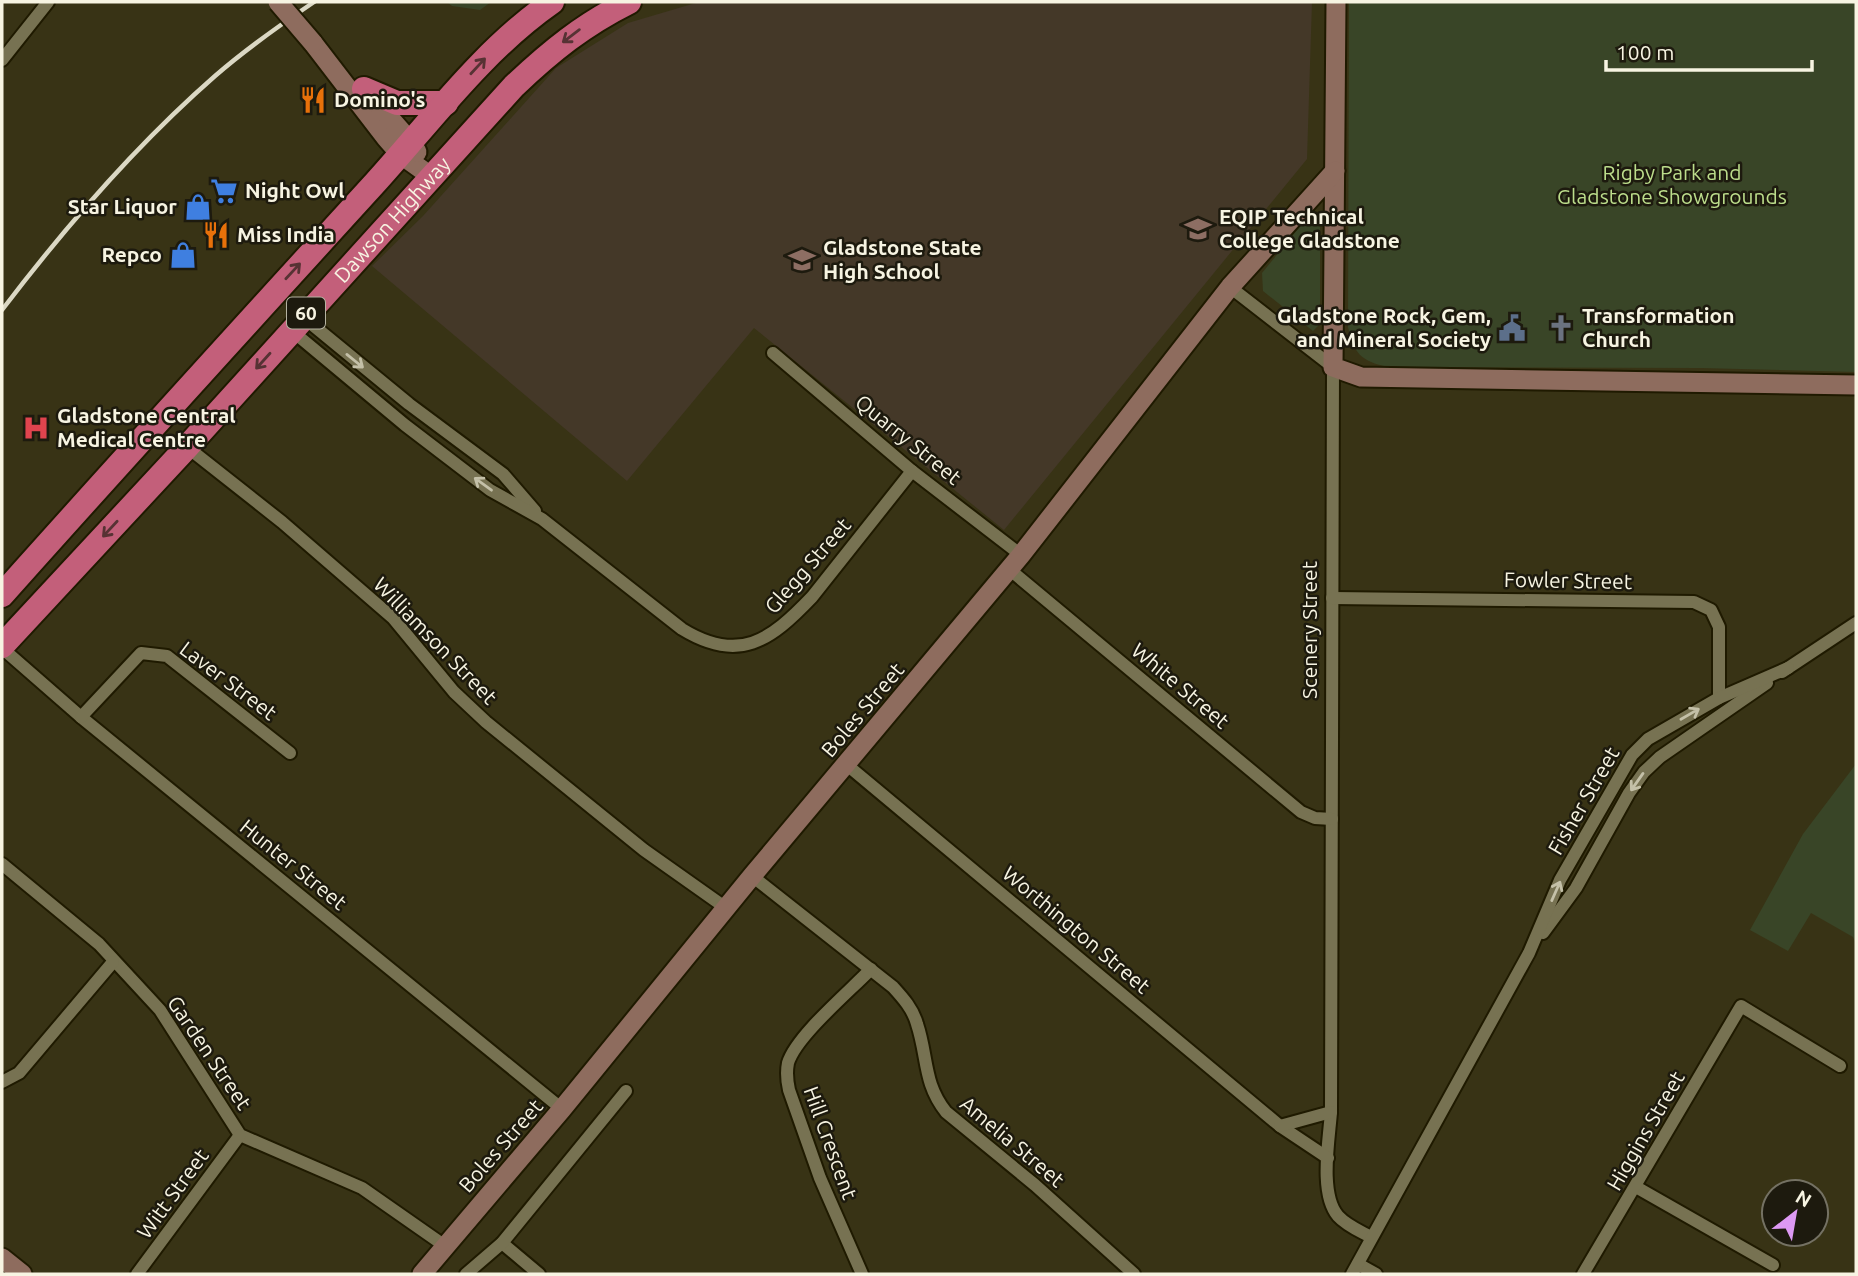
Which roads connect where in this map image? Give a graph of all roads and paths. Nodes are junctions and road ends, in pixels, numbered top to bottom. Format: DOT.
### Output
graph roads {
  1 [pos="48,2"];
  2 [pos="278,2"];
  3 [pos="552,2"];
  4 [pos="629,2"];
  5 [pos="1336,2"];
  6 [pos="313,43"];
  7 [pos="2,60"];
  8 [pos="364,89"];
  9 [pos="446,103"];
  10 [pos="406,148"];
  11 [pos="1335,172"];
  12 [pos="432,177"];
  13 [pos="1230,287"];
  14 [pos="297,323"];
  15 [pos="772,352"];
  16 [pos="1333,367"];
  17 [pos="1856,385"];
  18 [pos="187,447"];
  19 [pos="912,471"];
  20 [pos="542,519"];
  21 [pos="1015,562"];
  22 [pos="2,595"];
  23 [pos="1332,598"];
  24 [pos="1856,623"];
  25 [pos="2,647"];
  26 [pos="1788,668"];
  27 [pos="1719,698"];
  28 [pos="81,718"];
  29 [pos="289,753"];
  30 [pos="847,765"];
  31 [pos="1332,819"];
  32 [pos="2,864"];
  33 [pos="752,876"];
  34 [pos="726,908"];
  35 [pos="1529,953"];
  36 [pos="113,962"];
  37 [pos="871,969"];
  38 [pos="1840,1066"];
  39 [pos="2,1082"];
  40 [pos="625,1091"];
  41 [pos="562,1109"];
  42 [pos="1331,1112"];
  43 [pos="1280,1126"];
  44 [pos="240,1135"];
  45 [pos="1328,1158"];
  46 [pos="1636,1187"];
  47 [pos="1371,1237"];
  48 [pos="502,1243"];
  49 [pos="445,1246"];
  50 [pos="2,1258"];
  51 [pos="1773,1265"];
  52 [pos="1355,1269"];
  53 [pos="22,1274"];
  54 [pos="137,1274"];
  55 [pos="422,1274"];
  56 [pos="466,1274"];
  57 [pos="539,1274"];
  58 [pos="862,1274"];
  59 [pos="1134,1274"];
  60 [pos="1376,1274"];
  61 [pos="1583,1274"];
  1 -- 7 [label="street"];
  2 -- 6 [label="street, bridge"];
  9 -- 3 [label="highway, Dawson Highway / 60, one-way"];
  4 -- 12 [label="highway, Dawson Highway / 60, one-way"];
  5 -- 11 [label="street, Scenery Street"];
  6 -- 8 [label="street"];
  6 -- 10 [label="street"];
  8 -- 9 [label="highway"];
  8 -- 10 [label="street"];
  9 -- 10 [label="highway, Dawson Highway / 60"];
  10 -- 12 [label="street"];
  22 -- 10 [label="highway, Dawson Highway / 60, one-way"];
  11 -- 13 [label="street, Boles Street"];
  11 -- 16 [label="street, Scenery Street"];
  12 -- 14 [label="highway, Dawson Highway / 60"];
  13 -- 16 [label="street"];
  13 -- 21 [label="street, Boles Street"];
  14 -- 18 [label="highway, Dawson Highway / 60, one-way"];
  14 -- 20 [label="street, Glegg Street, one-way"];
  20 -- 14 [label="street, Glegg Street, one-way"];
  15 -- 19 [label="street, Quarry Street"];
  16 -- 17 [label="street"];
  16 -- 23 [label="street, Scenery Street"];
  18 -- 25 [label="highway, Dawson Highway / 60, one-way"];
  18 -- 34 [label="street, Williamson Street"];
  19 -- 20 [label="street, Glegg Street"];
  19 -- 21 [label="street, Quarry Street"];
  21 -- 30 [label="street, Boles Street"];
  21 -- 31 [label="street, White Street"];
  23 -- 27 [label="street, Fowler Street"];
  23 -- 31 [label="street, Scenery Street"];
  24 -- 26 [label="street, Fisher Street"];
  25 -- 28 [label="street, Hunter Street"];
  26 -- 27 [label="street, Fisher Street"];
  26 -- 35 [label="street, Fisher Street, one-way"];
  35 -- 27 [label="street, Fisher Street, one-way"];
  28 -- 29 [label="street, Laver Street"];
  28 -- 41 [label="street, Hunter Street"];
  30 -- 33 [label="street, Boles Street"];
  30 -- 43 [label="street, Worthington Street"];
  31 -- 42 [label="street, Scenery Street"];
  32 -- 36 [label="street, Garden Street"];
  33 -- 34 [label="street, Boles Street"];
  33 -- 37 [label="street, Amelia Street"];
  34 -- 41 [label="street, Boles Street"];
  35 -- 47 [label="street, Fisher Street"];
  36 -- 39 [label="street"];
  36 -- 44 [label="street, Garden Street"];
  37 -- 58 [label="street, Hill Crescent"];
  37 -- 59 [label="street, Amelia Street"];
  38 -- 46 [label="street, Higgins Street"];
  40 -- 48 [label="street"];
  41 -- 49 [label="street, Boles Street"];
  42 -- 43 [label="street"];
  42 -- 45 [label="street, Scenery Street"];
  43 -- 45 [label="street, Worthington Street"];
  44 -- 49 [label="street, Garden Street"];
  44 -- 54 [label="street, Witt Street"];
  45 -- 47 [label="street, Scenery Street"];
  46 -- 51 [label="street"];
  46 -- 61 [label="street, Higgins Street"];
  47 -- 52 [label="street, Fisher Street"];
  48 -- 56 [label="street"];
  48 -- 57 [label="street"];
  49 -- 55 [label="street, Boles Street"];
  50 -- 53 [label="street"];
  52 -- 60 [label="street"];
}
